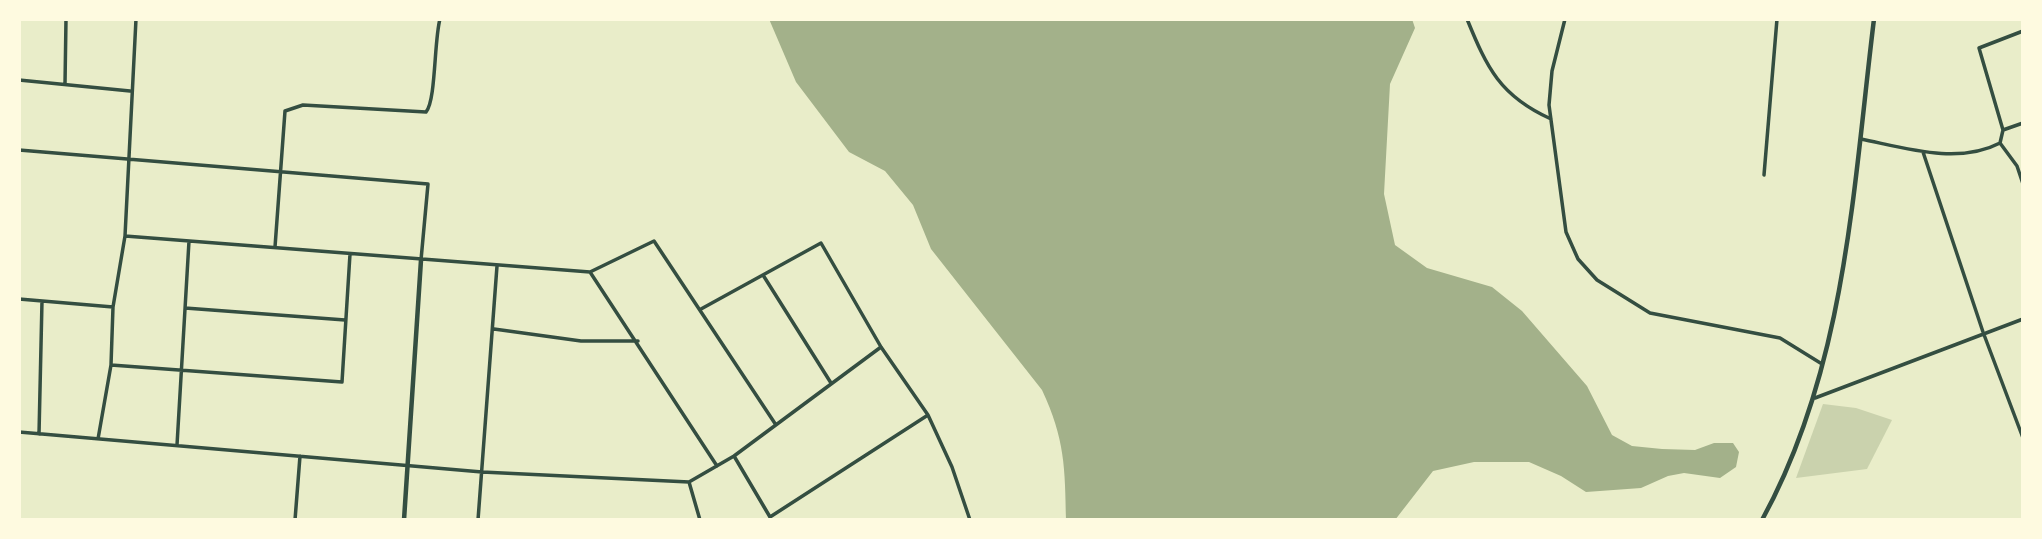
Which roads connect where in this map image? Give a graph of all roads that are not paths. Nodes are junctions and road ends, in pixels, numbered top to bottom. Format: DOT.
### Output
graph roads {
  1 [pos="66,19"];
  2 [pos="136,19"];
  3 [pos="440,19"];
  4 [pos="1467,19"];
  5 [pos="1565,19"];
  6 [pos="1777,19"];
  7 [pos="1874,19"];
  8 [pos="2023,32"];
  9 [pos="19,80"];
  10 [pos="65,84"];
  11 [pos="130,91"];
  12 [pos="1551,119"];
  13 [pos="2023,123"];
  14 [pos="2003,130"];
  15 [pos="1859,138"];
  16 [pos="2000,143"];
  17 [pos="19,150"];
  18 [pos="1923,152"];
  19 [pos="130,162"];
  20 [pos="278,172"];
  21 [pos="1764,175"];
  22 [pos="2023,184"];
  23 [pos="125,236"];
  24 [pos="189,241"];
  25 [pos="275,247"];
  26 [pos="350,254"];
  27 [pos="421,260"];
  28 [pos="497,266"];
  29 [pos="590,272"];
  30 [pos="763,275"];
  31 [pos="19,299"];
  32 [pos="42,301"];
  33 [pos="113,307"];
  34 [pos="185,308"];
  35 [pos="701,309"];
  36 [pos="2023,319"];
  37 [pos="345,320"];
  38 [pos="494,329"];
  39 [pos="1983,332"];
  40 [pos="638,341"];
  41 [pos="881,347"];
  42 [pos="111,365"];
  43 [pos="1824,365"];
  44 [pos="181,370"];
  45 [pos="831,383"];
  46 [pos="1815,398"];
  47 [pos="928,415"];
  48 [pos="775,425"];
  49 [pos="19,432"];
  50 [pos="39,434"];
  51 [pos="2023,438"];
  52 [pos="98,439"];
  53 [pos="177,446"];
  54 [pos="300,456"];
  55 [pos="734,456"];
  56 [pos="410,465"];
  57 [pos="717,466"];
  58 [pos="482,471"];
  59 [pos="689,482"];
  60 [pos="135,520"];
  61 [pos="145,520"];
  62 [pos="295,520"];
  63 [pos="404,520"];
  64 [pos="478,520"];
  65 [pos="700,520"];
  66 [pos="970,520"];
  67 [pos="1762,520"];
  1 -- 10 [label="street"];
  2 -- 11 [label="street"];
  3 -- 20 [label="street"];
  4 -- 12 [label="street"];
  5 -- 12 [label="street"];
  6 -- 21 [label="street"];
  7 -- 15 [label="main road"];
  8 -- 14 [label="street"];
  9 -- 10 [label="street"];
  10 -- 11 [label="street"];
  11 -- 19 [label="street"];
  12 -- 43 [label="street"];
  13 -- 14 [label="street"];
  14 -- 16 [label="street"];
  15 -- 18 [label="street"];
  15 -- 43 [label="main road"];
  16 -- 18 [label="street"];
  16 -- 22 [label="street"];
  17 -- 19 [label="street"];
  18 -- 39 [label="street"];
  19 -- 20 [label="street"];
  19 -- 23 [label="street"];
  20 -- 25 [label="street"];
  20 -- 27 [label="street"];
  23 -- 24 [label="street"];
  23 -- 33 [label="street"];
  24 -- 25 [label="street"];
  24 -- 34 [label="street"];
  25 -- 26 [label="street"];
  26 -- 27 [label="street"];
  26 -- 37 [label="street"];
  27 -- 28 [label="street"];
  27 -- 56 [label="main road"];
  28 -- 29 [label="street"];
  28 -- 38 [label="street"];
  29 -- 35 [label="street"];
  29 -- 40 [label="street"];
  30 -- 35 [label="street"];
  30 -- 41 [label="street"];
  30 -- 45 [label="street"];
  31 -- 32 [label="street"];
  32 -- 33 [label="street"];
  32 -- 50 [label="street"];
  33 -- 42 [label="street"];
  34 -- 37 [label="street"];
  34 -- 44 [label="street"];
  35 -- 48 [label="street"];
  36 -- 39 [label="street"];
  37 -- 44 [label="street"];
  38 -- 40 [label="street"];
  38 -- 58 [label="street"];
  39 -- 46 [label="street"];
  39 -- 51 [label="street"];
  40 -- 57 [label="street"];
  41 -- 45 [label="street"];
  41 -- 47 [label="street"];
  42 -- 44 [label="street"];
  42 -- 52 [label="street"];
  43 -- 46 [label="main road"];
  44 -- 53 [label="street"];
  45 -- 48 [label="street"];
  46 -- 67 [label="main road"];
  47 -- 55 [label="street"];
  47 -- 66 [label="street"];
  48 -- 55 [label="street"];
  49 -- 50 [label="street"];
  50 -- 52 [label="street"];
  52 -- 53 [label="street"];
  53 -- 54 [label="street"];
  54 -- 56 [label="street"];
  54 -- 62 [label="street"];
  55 -- 57 [label="street"];
  56 -- 58 [label="street"];
  56 -- 63 [label="main road"];
  57 -- 59 [label="street"];
  58 -- 59 [label="street"];
  58 -- 64 [label="street"];
  59 -- 65 [label="street"];
  60 -- 61 [label="street"];
}
